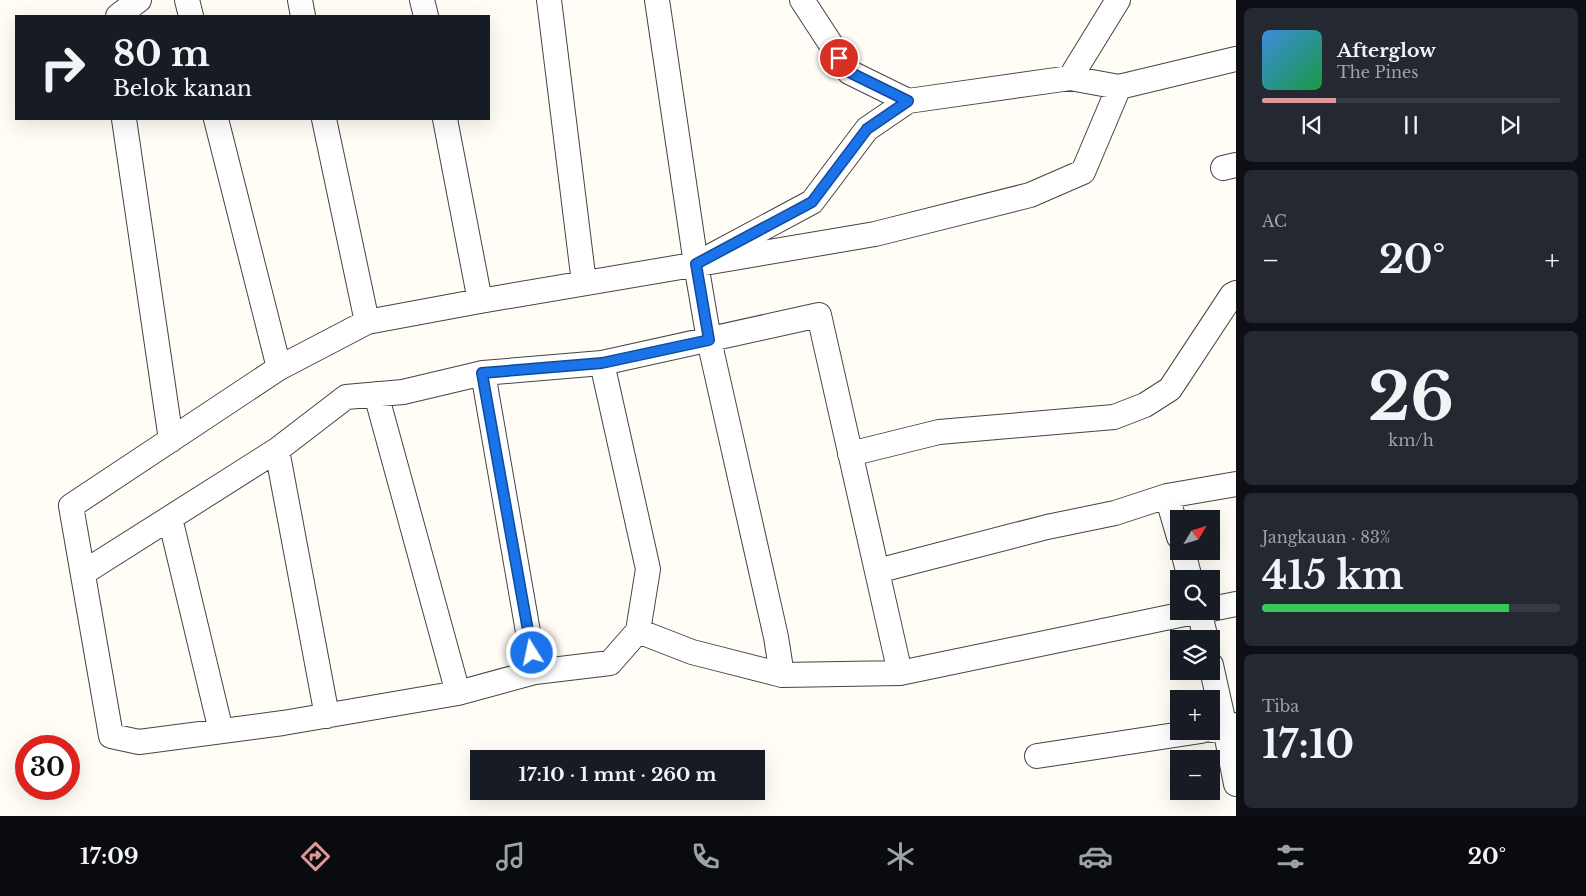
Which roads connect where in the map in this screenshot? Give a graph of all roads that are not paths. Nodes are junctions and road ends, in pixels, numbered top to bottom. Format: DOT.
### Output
graph roads {
  1 [pos="139,0"];
  2 [pos="187,0"];
  3 [pos="300,0"];
  4 [pos="422,0"];
  5 [pos="549,0"];
  6 [pos="657,0"];
  7 [pos="802,0"];
  8 [pos="1118,0"];
  9 [pos="119,15"];
  10 [pos="191,15"];
  11 [pos="303,15"];
  12 [pos="426,15"];
  13 [pos="1236,59"];
  14 [pos="1070,78"];
  15 [pos="1120,87"];
  16 [pos="908,101"];
  17 [pos="124,120"];
  18 [pos="216,120"];
  19 [pos="324,120"];
  20 [pos="445,120"];
  21 [pos="696,264"];
  22 [pos="584,283"];
  23 [pos="1236,294"];
  24 [pos="480,301"];
  25 [pos="366,322"];
  26 [pos="709,340"];
  27 [pos="602,363"];
  28 [pos="279,368"];
  29 [pos="482,373"];
  30 [pos="376,394"];
  31 [pos="171,440"];
  32 [pos="278,450"];
  33 [pos="850,454"];
  34 [pos="1236,484"];
  35 [pos="1167,496"];
  36 [pos="1171,510"];
  37 [pos="170,518"];
  38 [pos="877,570"];
  39 [pos="83,573"];
  40 [pos="1236,604"];
  41 [pos="1220,607"];
  42 [pos="1170,617"];
  43 [pos="638,631"];
  44 [pos="535,672"];
  45 [pos="900,673"];
  46 [pos="782,675"];
  47 [pos="1214,680"];
  48 [pos="458,693"];
  49 [pos="327,716"];
  50 [pos="1224,727"];
  51 [pos="220,731"];
  52 [pos="1170,736"];
  53 [pos="1037,756"];
  54 [pos="1236,784"];
  1 -- 9 [label="street"];
  2 -- 10 [label="street"];
  3 -- 11 [label="street"];
  4 -- 12 [label="street"];
  5 -- 22 [label="street"];
  6 -- 21 [label="street"];
  7 -- 16 [label="street"];
  8 -- 14 [label="street"];
  13 -- 15 [label="street"];
  14 -- 15 [label="street"];
  14 -- 16 [label="street"];
  15 -- 21 [label="street"];
  16 -- 21 [label="street"];
  17 -- 31 [label="street"];
  18 -- 28 [label="street"];
  19 -- 25 [label="street"];
  20 -- 24 [label="street"];
  21 -- 22 [label="street"];
  21 -- 26 [label="street"];
  22 -- 24 [label="street"];
  23 -- 33 [label="street"];
  24 -- 25 [label="street"];
  25 -- 28 [label="street"];
  26 -- 27 [label="street"];
  26 -- 33 [label="street"];
  26 -- 46 [label="street"];
  27 -- 29 [label="street"];
  27 -- 43 [label="street"];
  28 -- 31 [label="street"];
  29 -- 30 [label="street"];
  29 -- 44 [label="street"];
  30 -- 32 [label="street"];
  30 -- 48 [label="street"];
  31 -- 39 [label="street"];
  32 -- 37 [label="street"];
  32 -- 49 [label="street"];
  33 -- 38 [label="street"];
  34 -- 35 [label="street"];
  35 -- 36 [label="street"];
  35 -- 38 [label="street"];
  37 -- 39 [label="street"];
  37 -- 51 [label="street"];
  38 -- 45 [label="street"];
  39 -- 51 [label="street"];
  40 -- 41 [label="street"];
  42 -- 45 [label="street"];
  43 -- 44 [label="street"];
  43 -- 46 [label="street"];
  44 -- 48 [label="street"];
  45 -- 46 [label="street"];
  47 -- 50 [label="street"];
  48 -- 49 [label="street"];
  49 -- 51 [label="street"];
  50 -- 54 [label="street"];
  52 -- 53 [label="street"];
}
